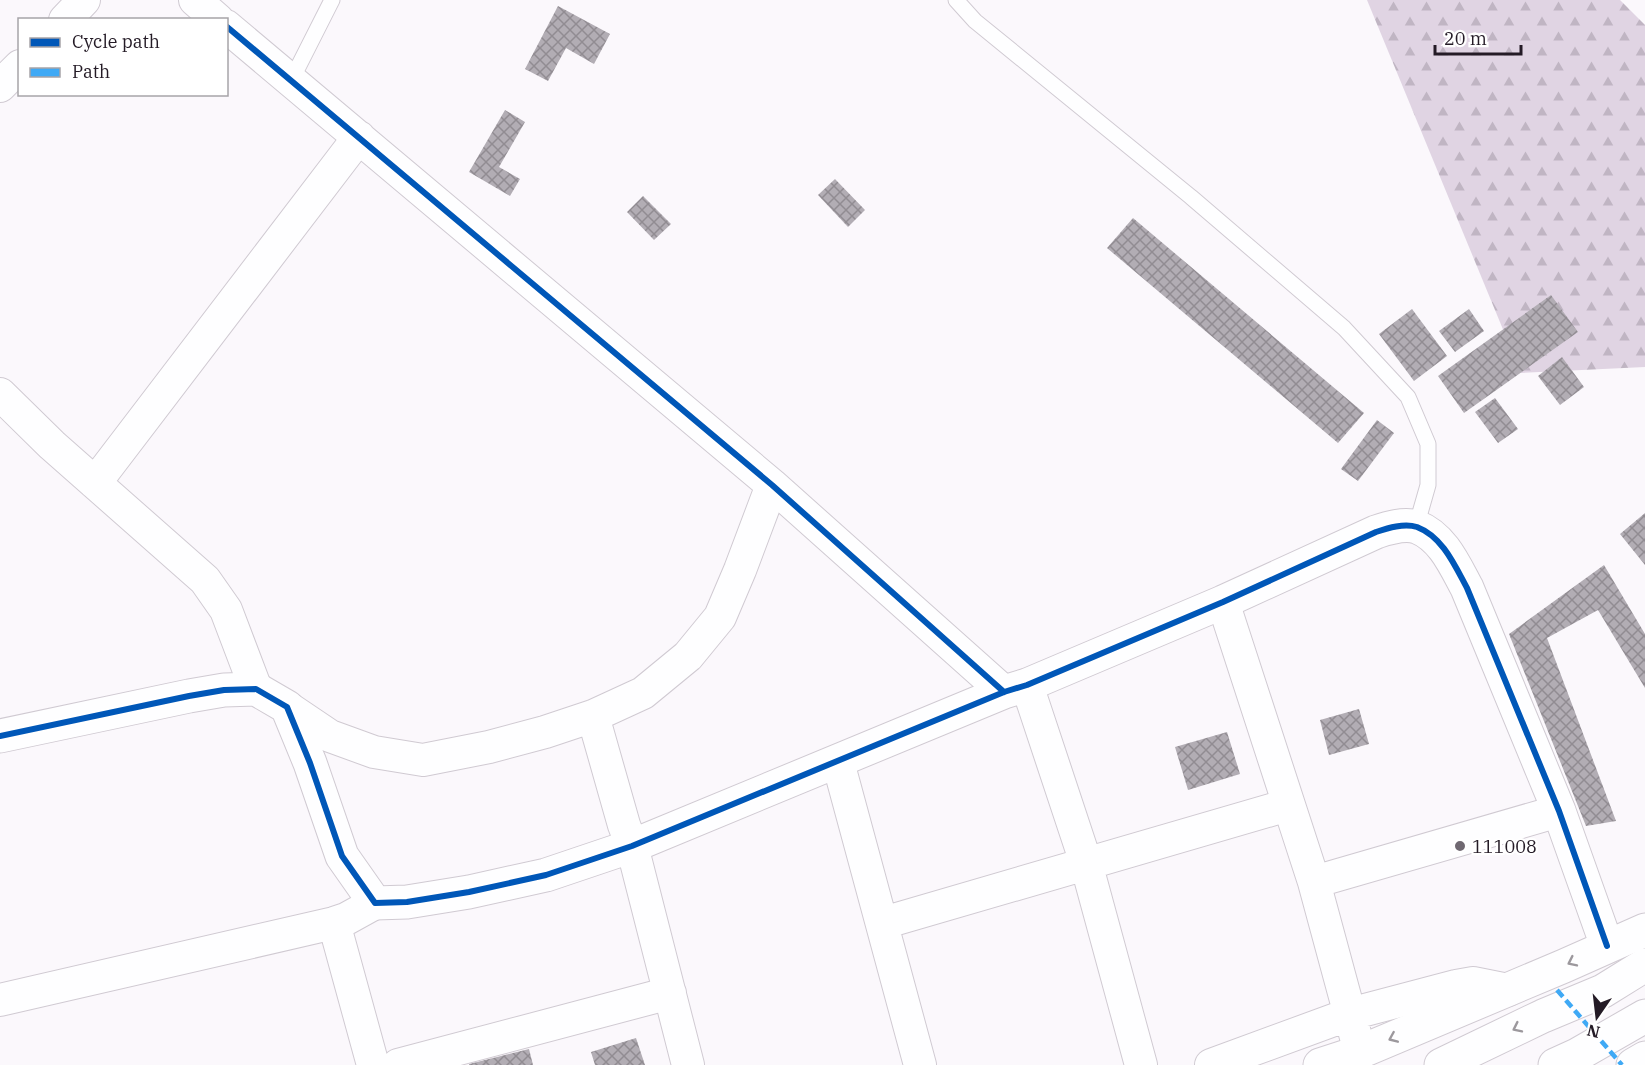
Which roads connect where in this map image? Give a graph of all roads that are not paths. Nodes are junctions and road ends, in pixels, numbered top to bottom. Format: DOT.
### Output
graph roads {
  1 [pos="84,0"];
  2 [pos="195,0"];
  3 [pos="332,0"];
  4 [pos="956,0"];
  5 [pos="67,18"];
  6 [pos="216,18"];
  7 [pos="228,28"];
  8 [pos="18,68"];
  9 [pos="291,81"];
  10 [pos="0,86"];
  11 [pos="359,137"];
  12 [pos="0,394"];
  13 [pos="95,483"];
  14 [pos="772,485"];
  15 [pos="1416,527"];
  16 [pos="1223,602"];
  17 [pos="256,689"];
  18 [pos="1016,689"];
  19 [pos="287,706"];
  20 [pos="593,716"];
  21 [pos="0,736"];
  22 [pos="838,762"];
  23 [pos="1288,805"];
  24 [pos="1559,811"];
  25 [pos="632,846"];
  26 [pos="1086,863"];
  27 [pos="1314,882"];
  28 [pos="375,903"];
  29 [pos="334,923"];
  30 [pos="883,923"];
  31 [pos="1645,930"];
  32 [pos="1607,946"];
  33 [pos="1645,965"];
  34 [pos="1508,990"];
  35 [pos="670,993"];
  36 [pos="0,1000"];
  37 [pos="1350,1014"];
  38 [pos="1645,1016"];
  39 [pos="1360,1052"];
  40 [pos="1645,1058"];
  41 [pos="373,1065"];
  42 [pos="398,1065"];
  43 [pos="688,1065"];
  44 [pos="920,1065"];
  45 [pos="1141,1065"];
  46 [pos="1211,1065"];
  47 [pos="1320,1065"];
  48 [pos="1441,1065"];
  49 [pos="1556,1065"];
  50 [pos="1633,1065"];
  1 -- 5 [label="street"];
  2 -- 6 [label="street"];
  3 -- 9 [label="lane"];
  4 -- 15 [label="lane"];
  7 -- 9 [label="street"];
  8 -- 10 [label="street"];
  9 -- 11 [label="street"];
  11 -- 13 [label="street"];
  11 -- 14 [label="street"];
  12 -- 13 [label="street"];
  13 -- 17 [label="street"];
  14 -- 18 [label="street"];
  14 -- 20 [label="street"];
  15 -- 16 [label="main road"];
  15 -- 24 [label="main road"];
  16 -- 18 [label="main road"];
  16 -- 23 [label="street"];
  17 -- 19 [label="main road"];
  17 -- 21 [label="main road"];
  18 -- 22 [label="main road"];
  18 -- 26 [label="street"];
  19 -- 20 [label="street"];
  19 -- 28 [label="main road"];
  20 -- 25 [label="street"];
  22 -- 25 [label="main road"];
  22 -- 30 [label="street"];
  23 -- 26 [label="street"];
  23 -- 27 [label="street"];
  24 -- 27 [label="street"];
  24 -- 32 [label="main road"];
  25 -- 28 [label="main road"];
  25 -- 35 [label="street"];
  26 -- 30 [label="street"];
  26 -- 45 [label="street"];
  27 -- 37 [label="street"];
  28 -- 29 [label="street"];
  29 -- 36 [label="street"];
  29 -- 41 [label="street"];
  30 -- 44 [label="street"];
  31 -- 32 [label="main road"];
  32 -- 34 [label="main road, one-way"];
  33 -- 48 [label="main road, one-way"];
  34 -- 37 [label="street"];
  34 -- 39 [label="main road, one-way"];
  35 -- 42 [label="street"];
  35 -- 43 [label="street"];
  37 -- 39 [label="street"];
  37 -- 46 [label="street"];
  38 -- 49 [label="main road"];
  39 -- 47 [label="main road"];
  40 -- 50 [label="main road"];
}
